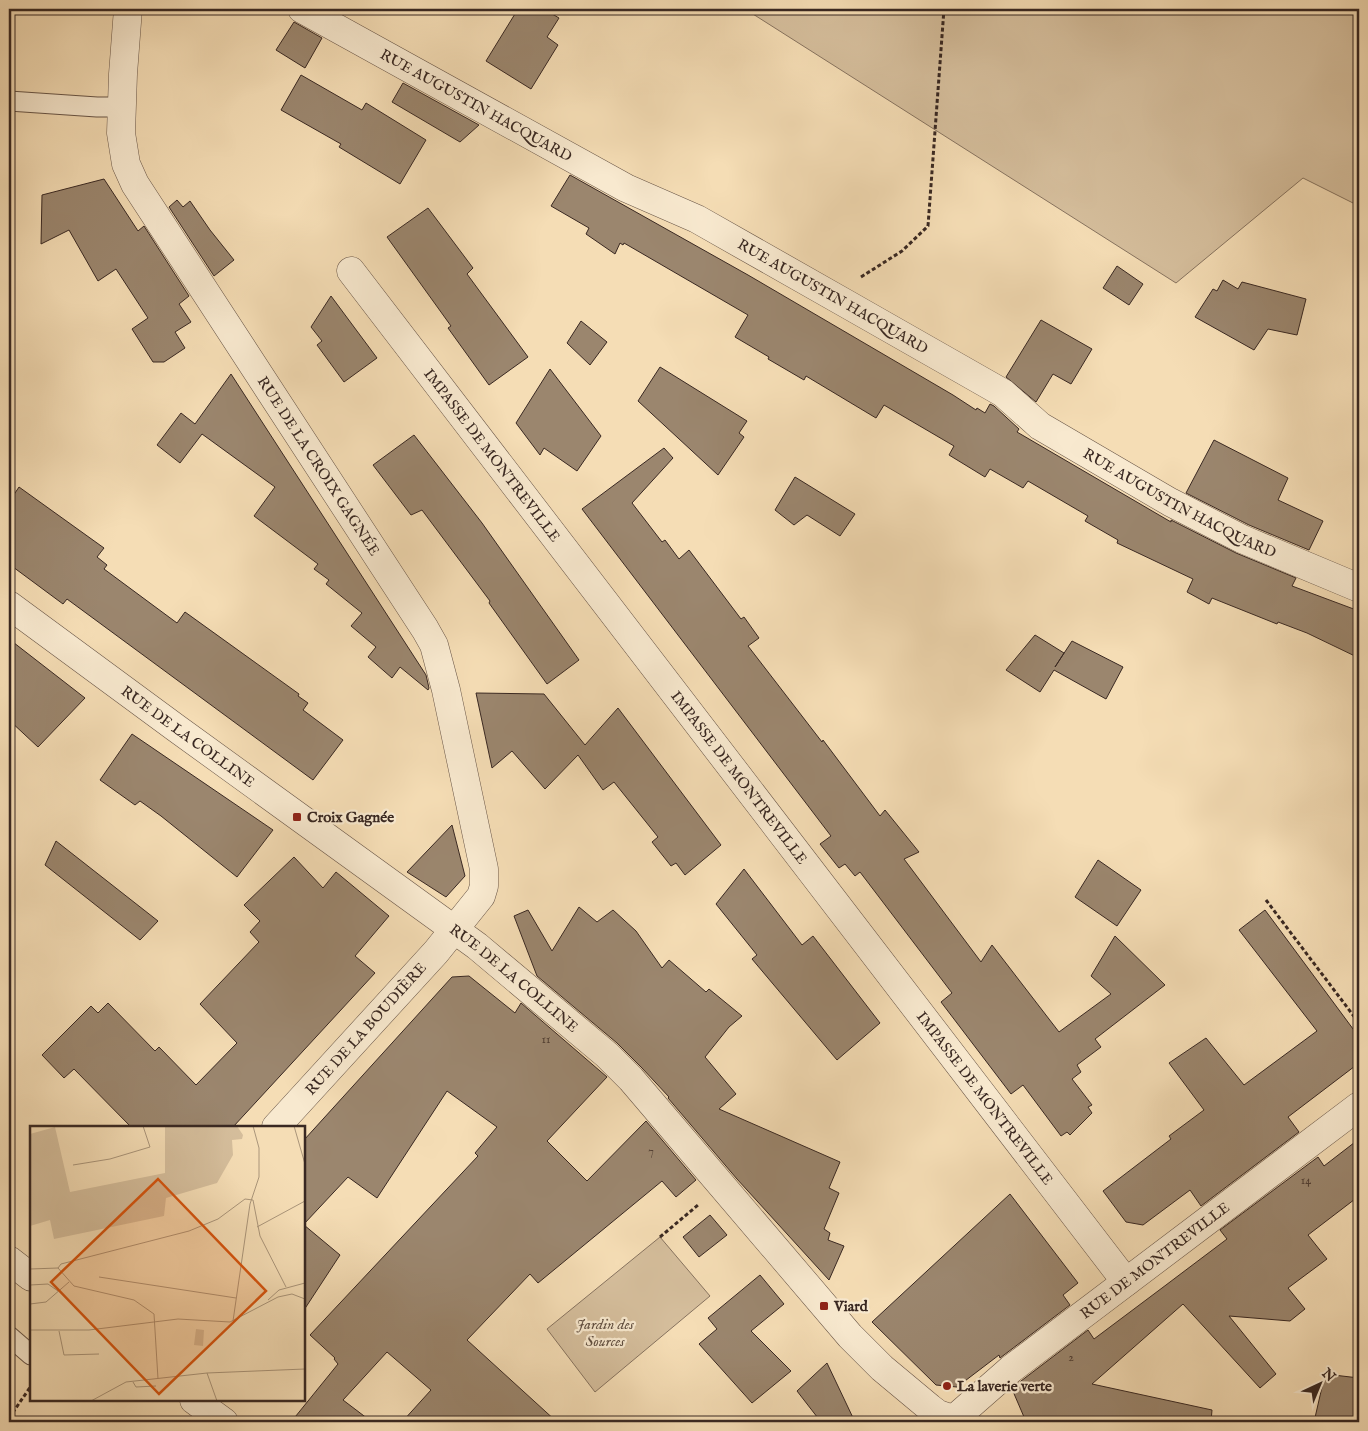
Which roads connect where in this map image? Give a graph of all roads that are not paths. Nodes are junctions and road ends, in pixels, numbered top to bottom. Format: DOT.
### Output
graph roads {
  1 [pos="128,9"];
  2 [pos="302,9"];
  3 [pos="9,101"];
  4 [pos="122,107"];
  5 [pos="351,271"];
  6 [pos="1359,588"];
  7 [pos="9,605"];
  8 [pos="454,929"];
  9 [pos="1359,1106"];
  10 [pos="277,1126"];
  11 [pos="9,1260"];
  12 [pos="30,1276"];
  13 [pos="1126,1282"];
  14 [pos="9,1336"];
  15 [pos="30,1354"];
  16 [pos="195,1401"];
  17 [pos="958,1421"];
  18 [pos="224,1422"];
  1 -- 4 [label="street, RUE DE LA CROIX GAGNÉE"];
  2 -- 6 [label="street, RUE AUGUSTIN HACQUARD"];
  3 -- 4 [label="lane"];
  4 -- 8 [label="street, RUE DE LA CROIX GAGNÉE"];
  5 -- 13 [label="street, IMPASSE DE MONTREVILLE"];
  7 -- 8 [label="street, RUE DE LA COLLINE"];
  8 -- 10 [label="street, RUE DE LA BOUDIÈRE"];
  8 -- 17 [label="street, RUE DE LA COLLINE"];
  9 -- 13 [label="street, RUE DE MONTREVILLE"];
  11 -- 12 [label="street"];
  13 -- 17 [label="street, RUE DE MONTREVILLE"];
  14 -- 15 [label="lane"];
  16 -- 18 [label="street"];
}
